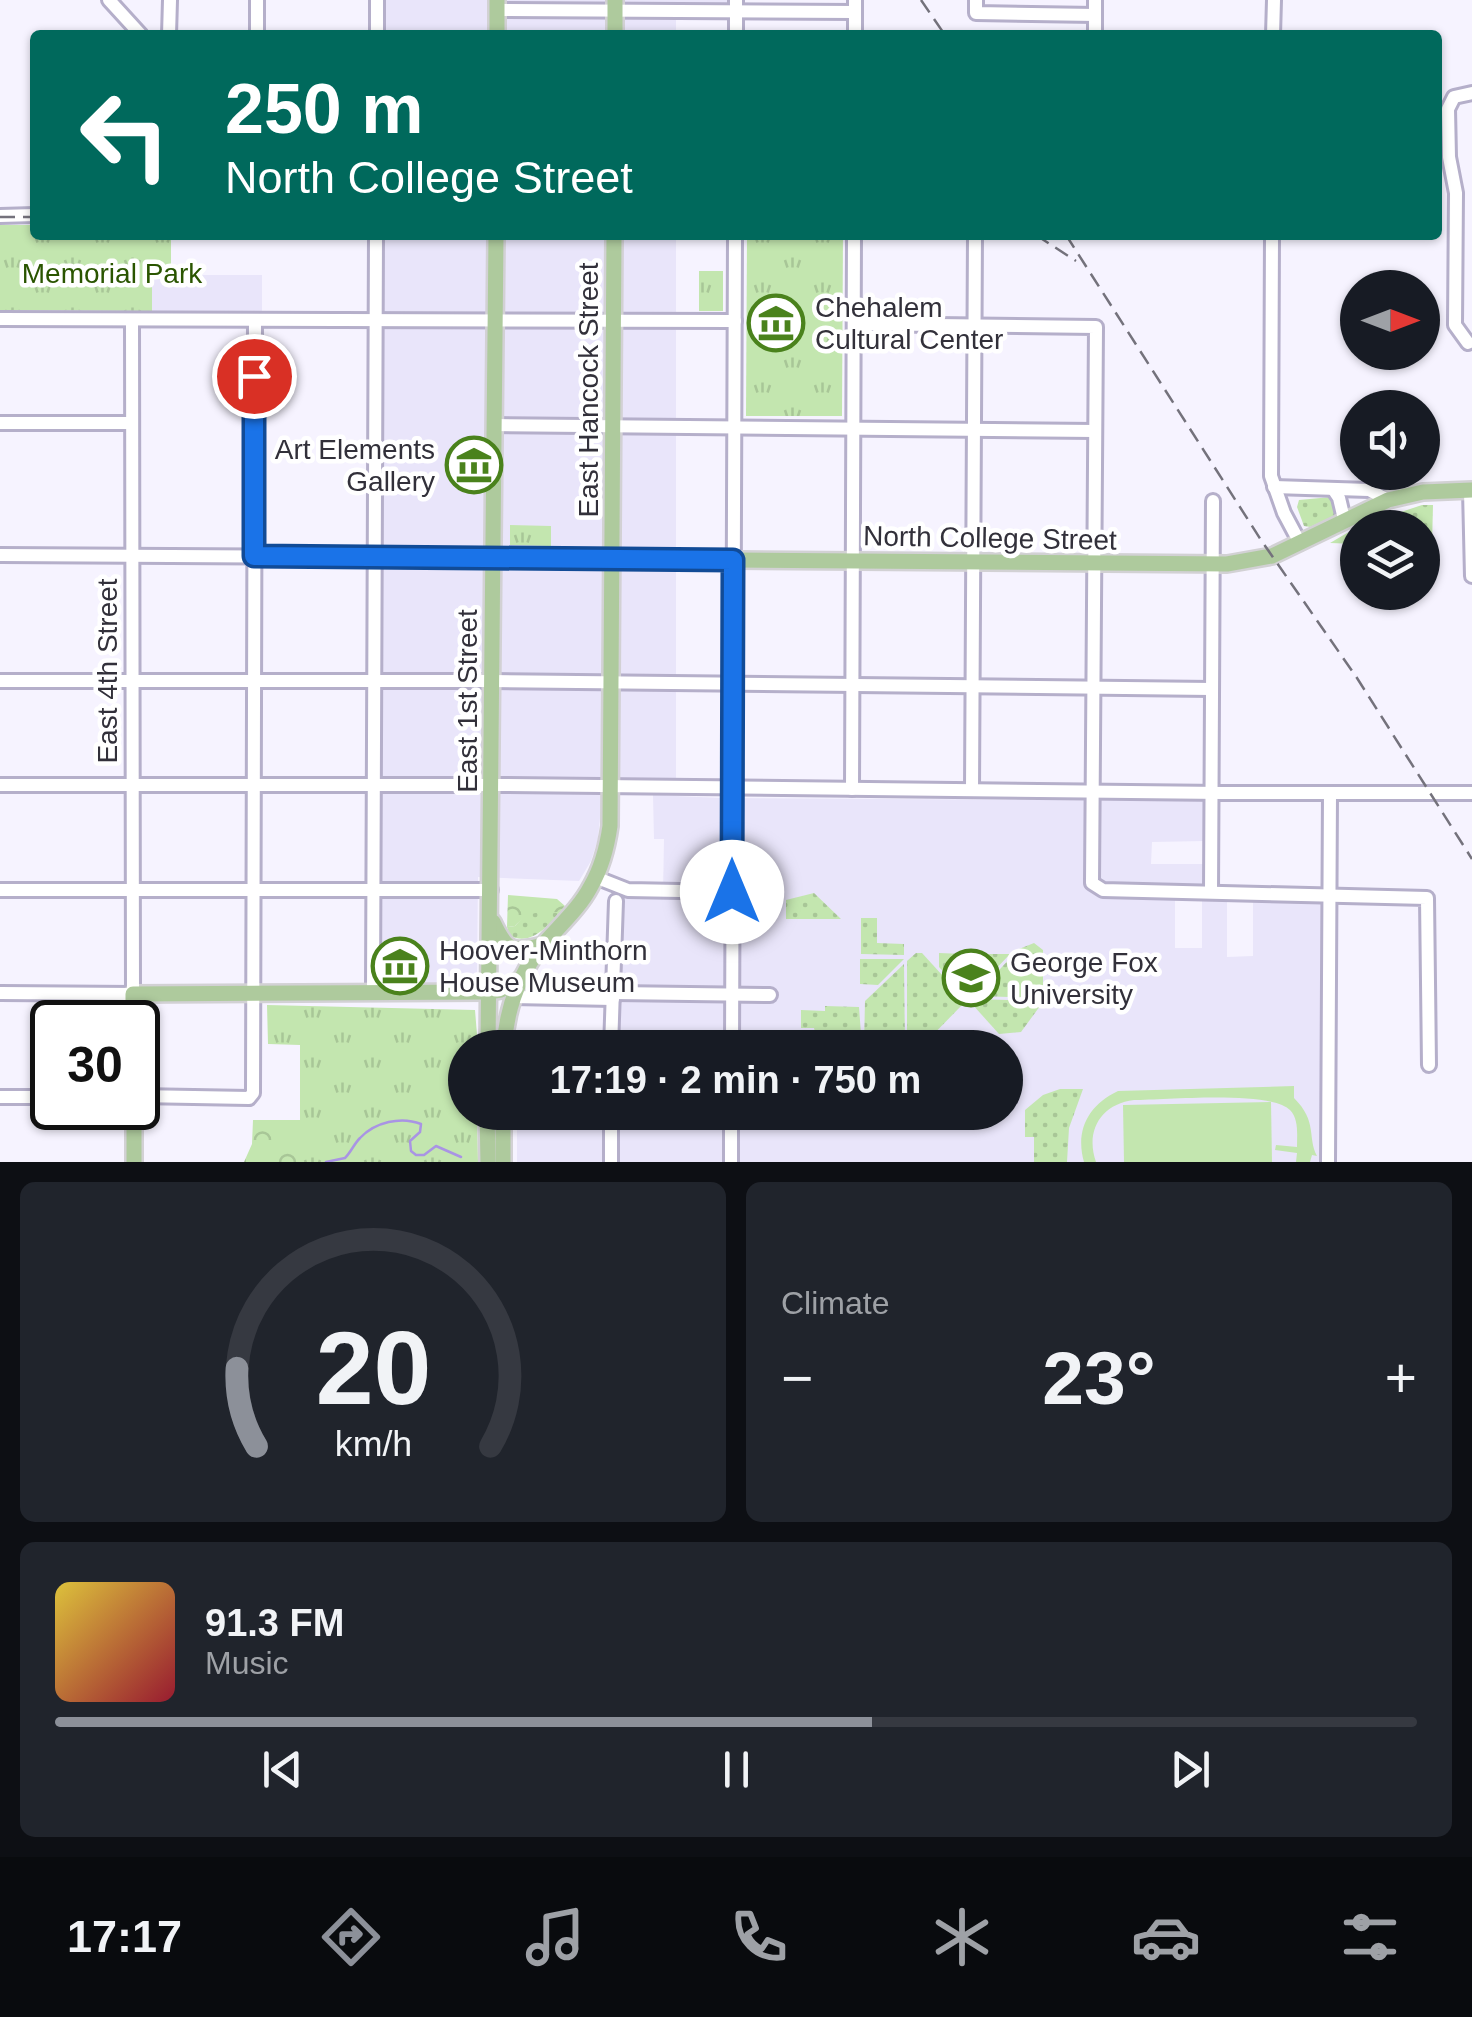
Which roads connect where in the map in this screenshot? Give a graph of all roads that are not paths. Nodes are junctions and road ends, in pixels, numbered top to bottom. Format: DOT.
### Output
graph roads {
  1 [pos="109,0"];
  2 [pos="170,0"];
  3 [pos="257,0"];
  4 [pos="377,0"];
  5 [pos="1274,0"];
  6 [pos="497,5"];
  7 [pos="615,5"];
  8 [pos="736,6"];
  9 [pos="855,6"];
  10 [pos="976,6"];
  11 [pos="1095,7"];
  12 [pos="136,30"];
  13 [pos="170,30"];
  14 [pos="256,30"];
  15 [pos="377,30"];
  16 [pos="1273,30"];
  17 [pos="1472,93"];
  18 [pos="0,216"];
  19 [pos="30,216"];
  20 [pos="376,240"];
  21 [pos="496,240"];
  22 [pos="614,240"];
  23 [pos="735,240"];
  24 [pos="854,240"];
  25 [pos="975,240"];
  26 [pos="1272,240"];
  27 [pos="0,320"];
  28 [pos="132,320"];
  29 [pos="255,320"];
  30 [pos="734,320"];
  31 [pos="375,321"];
  32 [pos="495,322"];
  33 [pos="614,322"];
  34 [pos="854,324"];
  35 [pos="974,326"];
  36 [pos="1468,342"];
  37 [pos="0,423"];
  38 [pos="132,423"];
  39 [pos="494,425"];
  40 [pos="613,426"];
  41 [pos="735,427"];
  42 [pos="853,428"];
  43 [pos="974,430"];
  44 [pos="1094,431"];
  45 [pos="1274,488"];
  46 [pos="1333,489"];
  47 [pos="1471,490"];
  48 [pos="1388,500"];
  49 [pos="1213,501"];
  50 [pos="1342,510"];
  51 [pos="1365,510"];
  52 [pos="1340,521"];
  53 [pos="1300,543"];
  54 [pos="0,555"];
  55 [pos="132,556"];
  56 [pos="254,556"];
  57 [pos="374,556"];
  58 [pos="494,558"];
  59 [pos="613,558"];
  60 [pos="733,560"];
  61 [pos="853,561"];
  62 [pos="973,563"];
  63 [pos="1093,564"];
  64 [pos="1213,565"];
  65 [pos="1472,576"];
  66 [pos="0,681"];
  67 [pos="132,681"];
  68 [pos="254,681"];
  69 [pos="374,681"];
  70 [pos="493,681"];
  71 [pos="612,682"];
  72 [pos="733,684"];
  73 [pos="852,685"];
  74 [pos="973,686"];
  75 [pos="1092,688"];
  76 [pos="1212,689"];
  77 [pos="133,785"];
  78 [pos="254,785"];
  79 [pos="373,785"];
  80 [pos="492,785"];
  81 [pos="0,786"];
  82 [pos="612,786"];
  83 [pos="732,788"];
  84 [pos="852,789"];
  85 [pos="972,790"];
  86 [pos="1091,792"];
  87 [pos="1472,792"];
  88 [pos="1211,793"];
  89 [pos="1330,794"];
  90 [pos="595,878"];
  91 [pos="0,890"];
  92 [pos="133,890"];
  93 [pos="254,890"];
  94 [pos="373,890"];
  95 [pos="491,890"];
  96 [pos="732,892"];
  97 [pos="1211,892"];
  98 [pos="1328,894"];
  99 [pos="616,901"];
  100 [pos="490,916"];
  101 [pos="543,945"];
  102 [pos="522,978"];
  103 [pos="374,992"];
  104 [pos="488,992"];
  105 [pos="0,993"];
  106 [pos="254,993"];
  107 [pos="133,994"];
  108 [pos="732,994"];
  109 [pos="770,995"];
  110 [pos="614,996"];
  111 [pos="513,998"];
  112 [pos="133,1000"];
  113 [pos="488,1030"];
  114 [pos="500,1030"];
  115 [pos="507,1030"];
  116 [pos="613,1030"];
  117 [pos="732,1030"];
  118 [pos="1429,1065"];
  119 [pos="30,1096"];
  120 [pos="160,1096"];
  121 [pos="0,1097"];
  122 [pos="134,1130"];
  123 [pos="487,1130"];
  124 [pos="503,1130"];
  125 [pos="612,1130"];
  126 [pos="732,1130"];
  127 [pos="134,1162"];
  128 [pos="488,1162"];
  129 [pos="503,1162"];
  130 [pos="612,1162"];
  131 [pos="731,1162"];
  132 [pos="1328,1162"];
  1 -- 12 [label="street"];
  2 -- 13 [label="street"];
  3 -- 14 [label="street"];
  4 -- 15 [label="street"];
  5 -- 16 [label="street"];
  6 -- 7 [label="street"];
  7 -- 8 [label="street"];
  8 -- 9 [label="street"];
  10 -- 11 [label="street"];
  17 -- 36 [label="street"];
  18 -- 19 [label="street"];
  20 -- 31 [label="street"];
  21 -- 32 [label="main road, East 1st Street"];
  22 -- 33 [label="main road, East Hancock Street"];
  23 -- 30 [label="street"];
  24 -- 34 [label="street"];
  25 -- 35 [label="street"];
  26 -- 45 [label="street"];
  27 -- 28 [label="street"];
  28 -- 29 [label="street"];
  28 -- 38 [label="street, East 4th Street"];
  29 -- 31 [label="street"];
  29 -- 56 [label="street"];
  30 -- 33 [label="street"];
  30 -- 41 [label="street"];
  31 -- 32 [label="street"];
  31 -- 57 [label="street"];
  32 -- 33 [label="street"];
  32 -- 39 [label="main road, East 1st Street"];
  33 -- 40 [label="main road, East Hancock Street"];
  34 -- 35 [label="street"];
  34 -- 42 [label="street"];
  35 -- 43 [label="street"];
  35 -- 44 [label="street"];
  37 -- 38 [label="street"];
  38 -- 55 [label="street, East 4th Street"];
  39 -- 40 [label="street"];
  39 -- 58 [label="main road, East 1st Street"];
  40 -- 41 [label="street"];
  40 -- 59 [label="main road, East Hancock Street"];
  41 -- 42 [label="street"];
  41 -- 60 [label="street"];
  42 -- 43 [label="street"];
  42 -- 61 [label="street"];
  43 -- 44 [label="street"];
  43 -- 62 [label="street"];
  44 -- 63 [label="street"];
  45 -- 46 [label="street"];
  45 -- 53 [label="street"];
  46 -- 48 [label="street"];
  46 -- 50 [label="street"];
  47 -- 48 [label="main road, North College Street"];
  47 -- 65 [label="street"];
  48 -- 51 [label="main road, North College Street"];
  49 -- 64 [label="street"];
  52 -- 53 [label="main road, North College Street"];
  53 -- 64 [label="main road, North College Street"];
  54 -- 55 [label="street"];
  55 -- 56 [label="street"];
  55 -- 67 [label="street, East 4th Street"];
  56 -- 57 [label="street"];
  56 -- 68 [label="street"];
  57 -- 58 [label="street"];
  57 -- 69 [label="street"];
  58 -- 59 [label="main road, North College Street"];
  58 -- 70 [label="main road, East 1st Street"];
  59 -- 60 [label="main road, North College Street"];
  59 -- 71 [label="main road, East Hancock Street"];
  60 -- 61 [label="main road, North College Street"];
  60 -- 72 [label="street"];
  61 -- 62 [label="main road, North College Street"];
  61 -- 73 [label="street"];
  62 -- 63 [label="main road, North College Street"];
  62 -- 74 [label="street"];
  63 -- 64 [label="main road, North College Street"];
  63 -- 75 [label="street"];
  64 -- 76 [label="street"];
  66 -- 67 [label="street"];
  67 -- 68 [label="street"];
  67 -- 77 [label="street, East 4th Street"];
  68 -- 69 [label="street"];
  68 -- 78 [label="street"];
  69 -- 70 [label="street"];
  69 -- 79 [label="street"];
  70 -- 71 [label="street"];
  70 -- 80 [label="main road, East 1st Street"];
  71 -- 72 [label="street"];
  71 -- 82 [label="main road, East Hancock Street"];
  72 -- 73 [label="street"];
  72 -- 83 [label="street"];
  73 -- 74 [label="street"];
  73 -- 84 [label="street"];
  74 -- 75 [label="street"];
  74 -- 85 [label="street"];
  75 -- 76 [label="street"];
  75 -- 86 [label="street"];
  76 -- 88 [label="street"];
  77 -- 78 [label="street"];
  77 -- 81 [label="street"];
  77 -- 92 [label="street, East 4th Street"];
  78 -- 79 [label="street"];
  78 -- 93 [label="street"];
  79 -- 80 [label="street"];
  79 -- 94 [label="street"];
  80 -- 82 [label="street"];
  80 -- 95 [label="main road, East 1st Street"];
  82 -- 83 [label="street"];
  82 -- 90 [label="main road, East Hancock Street"];
  83 -- 84 [label="street"];
  83 -- 96 [label="street"];
  84 -- 85 [label="street"];
  85 -- 86 [label="street"];
  86 -- 88 [label="street"];
  86 -- 97 [label="street"];
  87 -- 89 [label="street"];
  88 -- 89 [label="street"];
  88 -- 97 [label="street"];
  89 -- 98 [label="street"];
  90 -- 96 [label="street"];
  90 -- 101 [label="main road, East Hancock Street"];
  91 -- 92 [label="street"];
  92 -- 93 [label="street"];
  92 -- 107 [label="street, East 4th Street"];
  93 -- 94 [label="street"];
  93 -- 106 [label="street"];
  94 -- 95 [label="street"];
  94 -- 103 [label="street"];
  95 -- 100 [label="main road, East 1st Street"];
  96 -- 108 [label="street"];
  97 -- 98 [label="street"];
  98 -- 118 [label="street"];
  98 -- 132 [label="street"];
  99 -- 110 [label="street"];
  100 -- 101 [label="main road"];
  100 -- 104 [label="main road, East 1st Street"];
  101 -- 102 [label="main road"];
  102 -- 104 [label="main road"];
  102 -- 111 [label="main road"];
  103 -- 104 [label="main road"];
  103 -- 106 [label="main road"];
  104 -- 113 [label="main road, East 1st Street"];
  104 -- 114 [label="main road"];
  105 -- 107 [label="street"];
  106 -- 107 [label="main road"];
  106 -- 120 [label="street"];
  107 -- 112 [label="main road, East 4th Street"];
  108 -- 109 [label="street"];
  108 -- 110 [label="street"];
  108 -- 117 [label="street"];
  110 -- 111 [label="street"];
  110 -- 116 [label="street"];
  111 -- 115 [label="main road"];
  119 -- 121 [label="street"];
  122 -- 127 [label="main road"];
  123 -- 128 [label="main road"];
  124 -- 129 [label="main road"];
  125 -- 130 [label="street"];
  126 -- 131 [label="street"];
}
